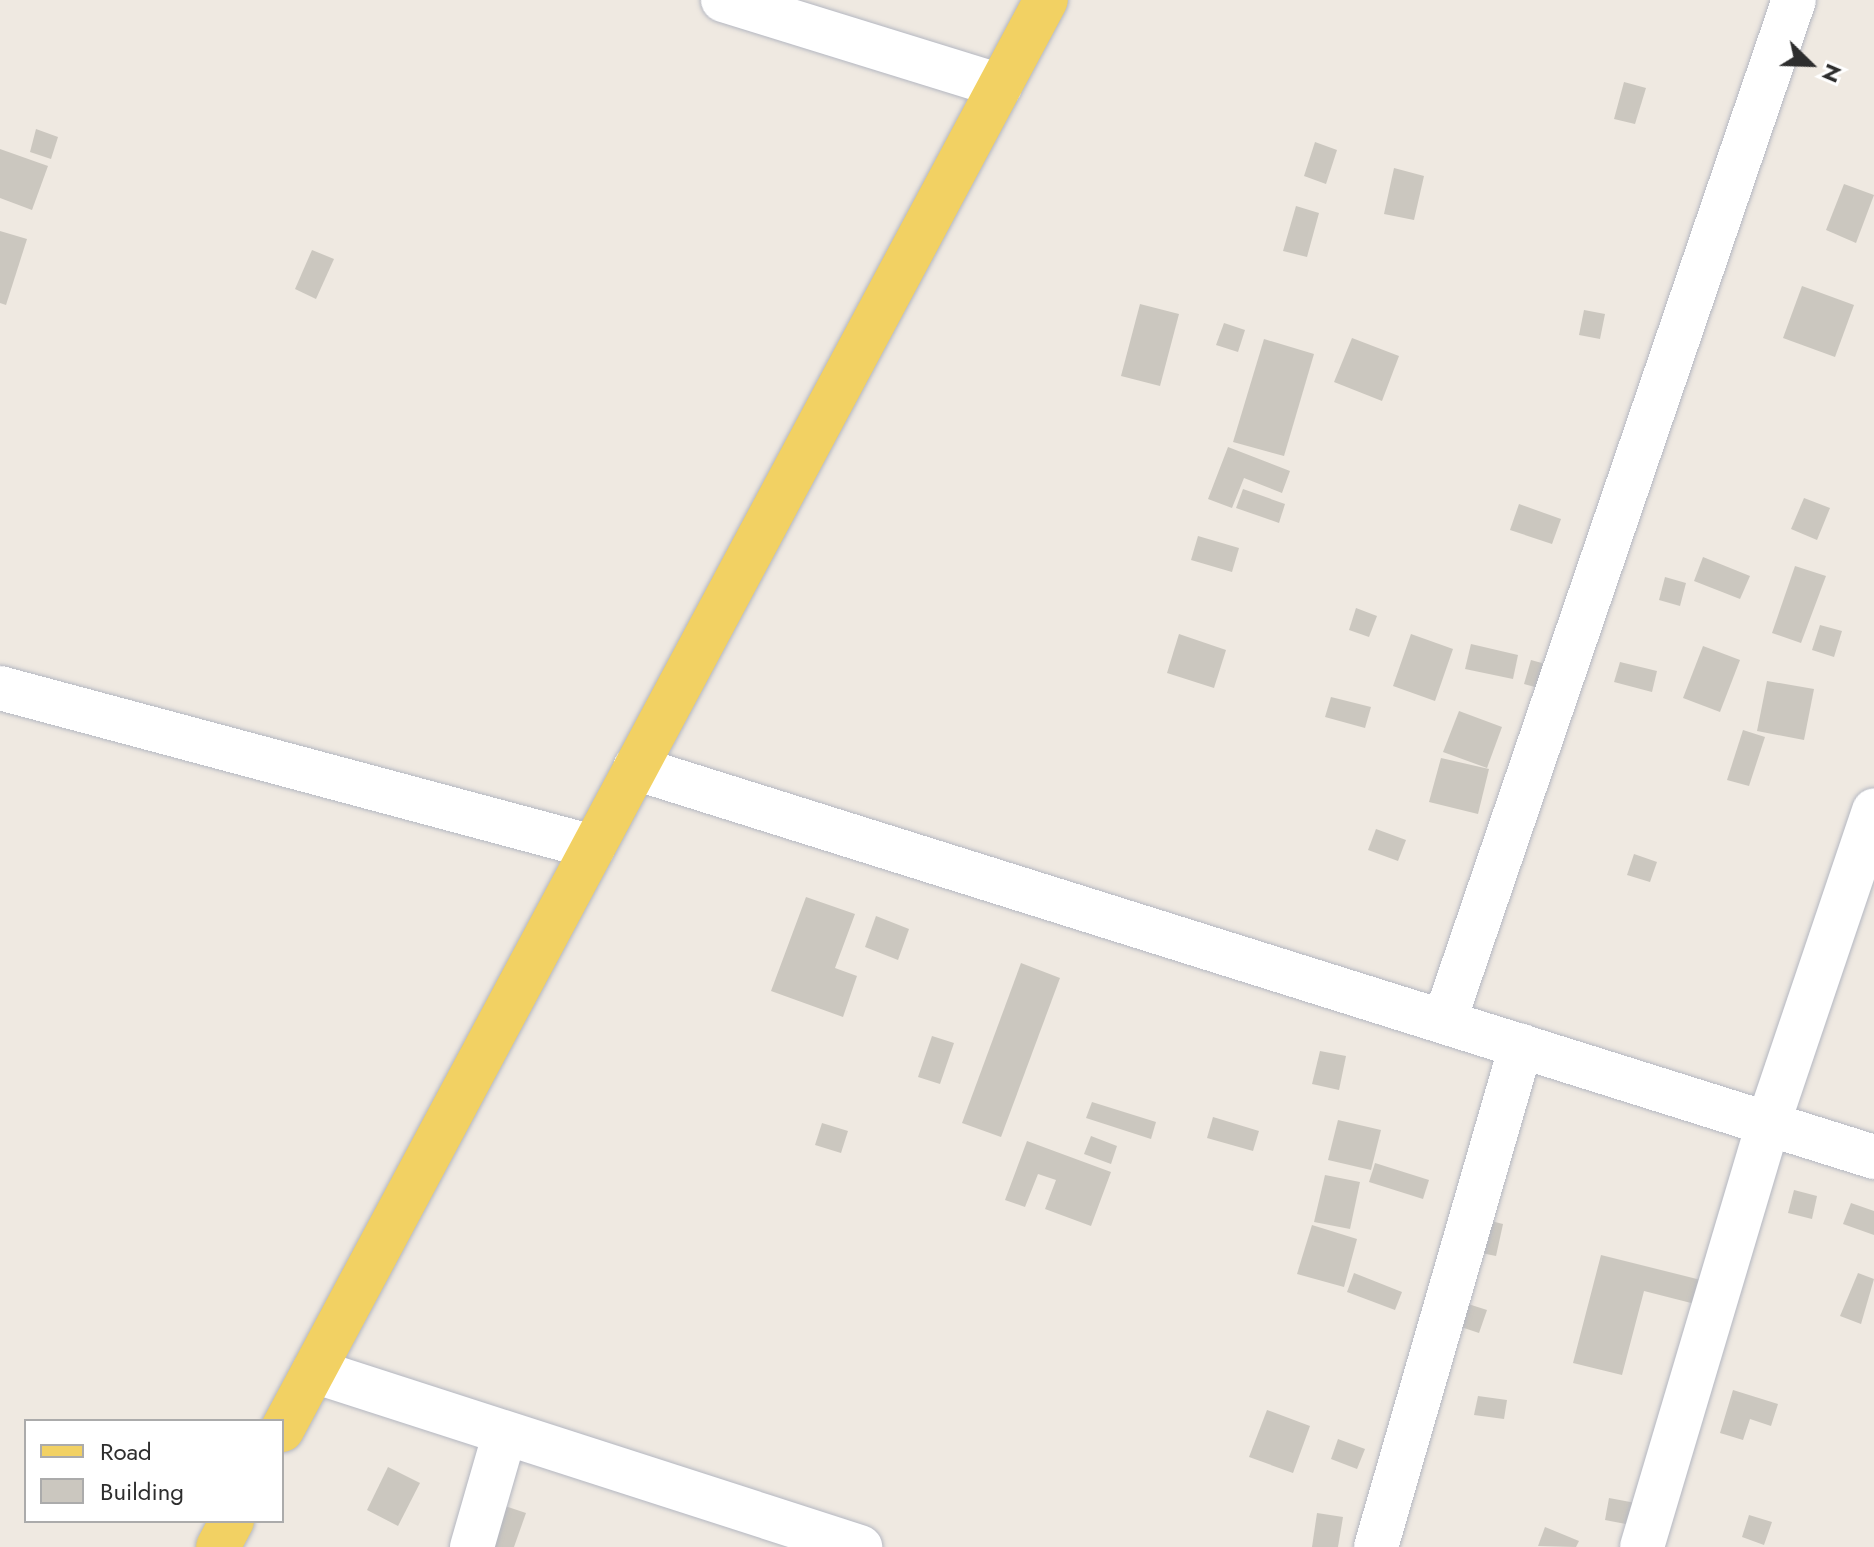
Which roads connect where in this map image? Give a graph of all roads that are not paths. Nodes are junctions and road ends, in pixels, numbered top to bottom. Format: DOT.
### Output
graph roads {
  1 [pos="723,0"];
  2 [pos="1046,0"];
  3 [pos="1794,0"];
  4 [pos="1000,86"];
  5 [pos="0,688"];
  6 [pos="635,768"];
  7 [pos="1874,810"];
  8 [pos="593,847"];
  9 [pos="1444,1022"];
  10 [pos="1521,1046"];
  11 [pos="1768,1124"];
  12 [pos="1874,1157"];
  13 [pos="314,1371"];
  14 [pos="284,1426"];
  15 [pos="504,1436"];
  16 [pos="231,1523"];
  17 [pos="772,1535"];
  18 [pos="218,1547"];
  19 [pos="472,1547"];
  20 [pos="860,1547"];
  21 [pos="1376,1547"];
  22 [pos="1642,1547"];
  1 -- 4 [label="street"];
  2 -- 4 [label="main road"];
  3 -- 9 [label="street"];
  4 -- 6 [label="main road"];
  5 -- 8 [label="street"];
  6 -- 8 [label="main road"];
  6 -- 9 [label="street"];
  7 -- 11 [label="street"];
  8 -- 13 [label="main road"];
  9 -- 10 [label="street"];
  10 -- 11 [label="street"];
  10 -- 21 [label="street"];
  11 -- 12 [label="street"];
  11 -- 22 [label="street"];
  13 -- 14 [label="main road"];
  13 -- 15 [label="street"];
  15 -- 17 [label="street"];
  15 -- 19 [label="street"];
  16 -- 18 [label="main road"];
  17 -- 20 [label="street"];
}
